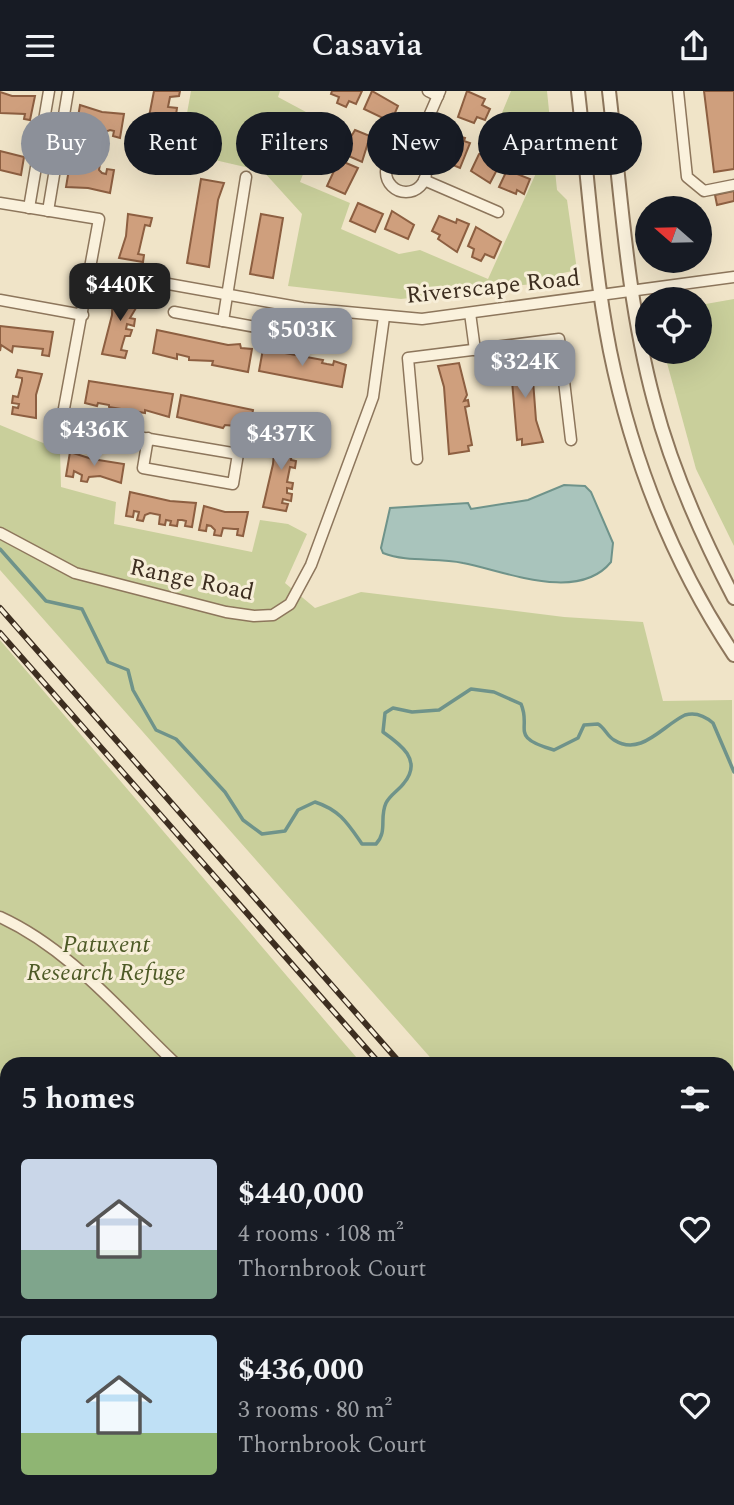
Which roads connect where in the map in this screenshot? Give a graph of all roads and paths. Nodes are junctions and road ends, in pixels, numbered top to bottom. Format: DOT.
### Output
graph roads {
  1 [pos="49,91"];
  2 [pos="68,91"];
  3 [pos="428,91"];
  4 [pos="578,91"];
  5 [pos="609,91"];
  6 [pos="678,91"];
  7 [pos="439,93"];
  8 [pos="431,112"];
  9 [pos="387,175"];
  10 [pos="424,175"];
  11 [pos="246,177"];
  12 [pos="424,180"];
  13 [pos="734,185"];
  14 [pos="0,203"];
  15 [pos="29,208"];
  16 [pos="48,211"];
  17 [pos="498,212"];
  18 [pos="90,269"];
  19 [pos="734,277"];
  20 [pos="632,291"];
  21 [pos="227,294"];
  22 [pos="601,296"];
  23 [pos="0,300"];
  24 [pos="174,312"];
  25 [pos="470,313"];
  26 [pos="83,314"];
  27 [pos="384,317"];
  28 [pos="223,321"];
  29 [pos="343,344"];
  30 [pos="475,350"];
  31 [pos="148,438"];
  32 [pos="571,440"];
  33 [pos="417,459"];
  34 [pos="0,533"];
  35 [pos="734,598"];
  36 [pos="734,655"];
  37 [pos="0,917"];
  38 [pos="169,1057"];
  1 -- 15 [label="street"];
  2 -- 16 [label="street"];
  3 -- 7 [label="street"];
  4 -- 22 [label="street"];
  5 -- 20 [label="street"];
  6 -- 13 [label="street"];
  7 -- 8 [label="street"];
  9 -- 12 [label="street"];
  10 -- 12 [label="street"];
  11 -- 21 [label="street"];
  12 -- 17 [label="street"];
  14 -- 15 [label="street"];
  15 -- 16 [label="street"];
  16 -- 18 [label="street"];
  18 -- 21 [label="street, Riverscape Road"];
  18 -- 26 [label="street"];
  19 -- 20 [label="street, Riverscape Road"];
  20 -- 22 [label="street, Riverscape Road"];
  20 -- 35 [label="street"];
  21 -- 27 [label="street, Riverscape Road"];
  21 -- 28 [label="street"];
  22 -- 25 [label="street, Riverscape Road"];
  22 -- 36 [label="street"];
  23 -- 26 [label="street"];
  24 -- 28 [label="street"];
  25 -- 27 [label="street, Riverscape Road"];
  25 -- 30 [label="street"];
  26 -- 31 [label="street"];
  27 -- 34 [label="street, Range Road"];
  28 -- 29 [label="street"];
  30 -- 32 [label="street"];
  30 -- 33 [label="street"];
  31 -- 31 [label="street"];
  37 -- 38 [label="street"];
}
